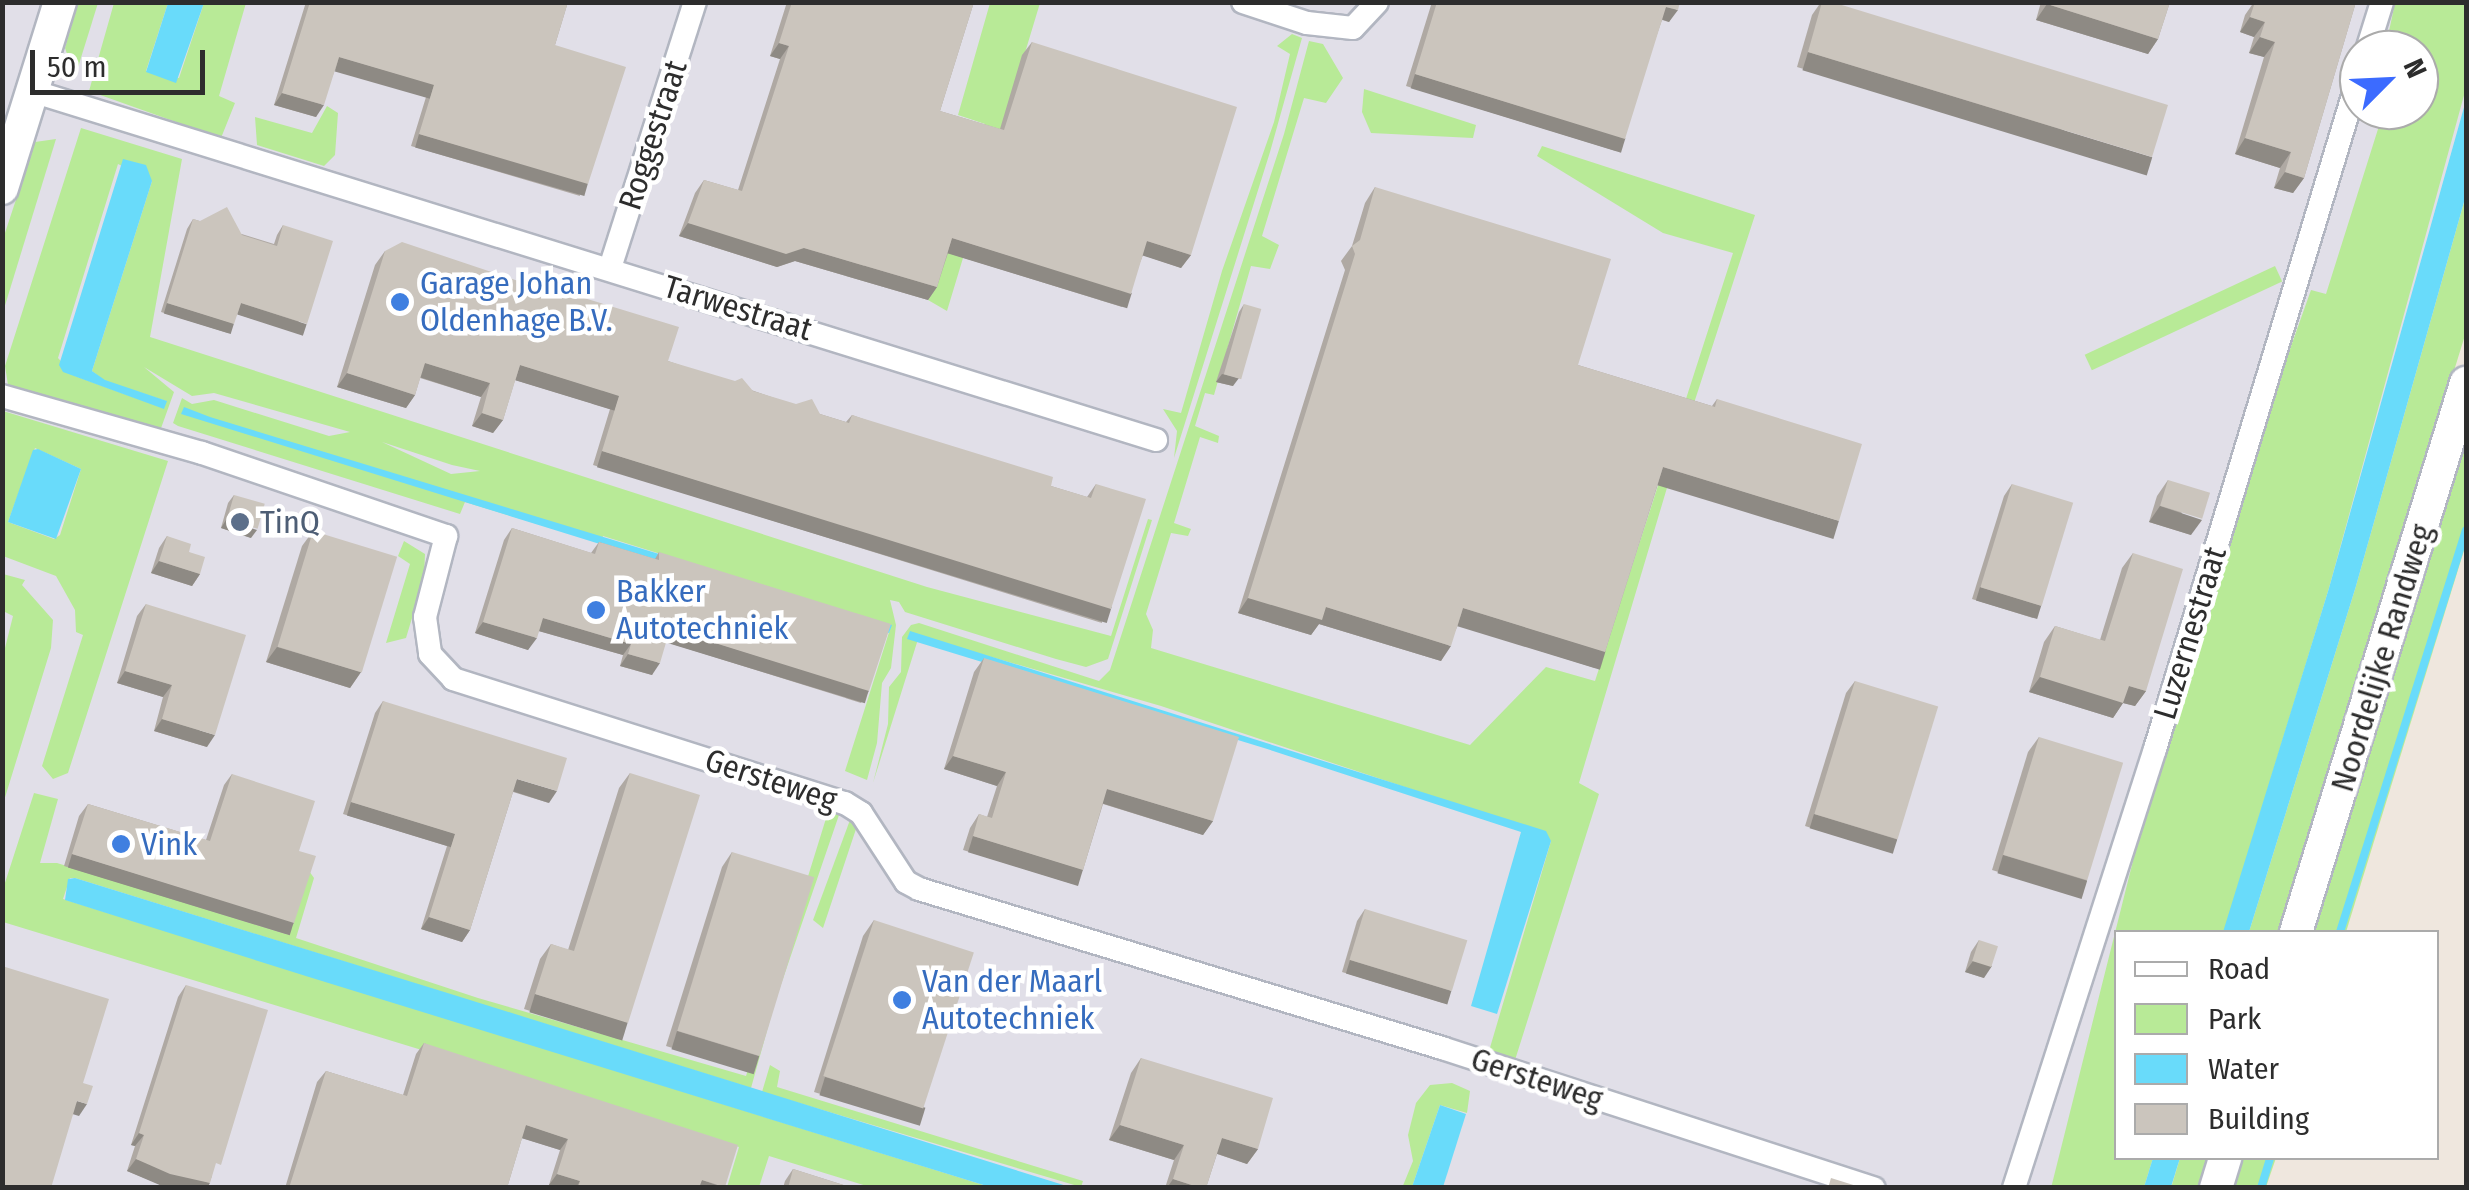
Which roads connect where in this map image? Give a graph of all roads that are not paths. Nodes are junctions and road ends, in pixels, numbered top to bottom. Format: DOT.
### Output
graph roads {
  1 [pos="60,2"];
  2 [pos="695,2"];
  3 [pos="1243,2"];
  4 [pos="1377,2"];
  5 [pos="2382,2"];
  6 [pos="2373,30"];
  7 [pos="32,91"];
  8 [pos="2343,130"];
  9 [pos="2,188"];
  10 [pos="610,268"];
  11 [pos="2466,383"];
  12 [pos="2,396"];
  13 [pos="1156,440"];
  14 [pos="2297,930"];
  15 [pos="2224,1160"];
  16 [pos="1874,1188"];
  17 [pos="2014,1188"];
  18 [pos="2216,1188"];
  1 -- 7 [label="main road"];
  2 -- 10 [label="street, Roggestraat"];
  3 -- 4 [label="street"];
  5 -- 6 [label="street"];
  7 -- 9 [label="main road"];
  7 -- 10 [label="street, Tarwestraat"];
  8 -- 17 [label="street, Luzernestraat"];
  10 -- 13 [label="street, Tarwestraat"];
  11 -- 14 [label="main road, Noordelijke Randweg"];
  12 -- 16 [label="street, Gersteweg"];
  15 -- 18 [label="main road"];
}
